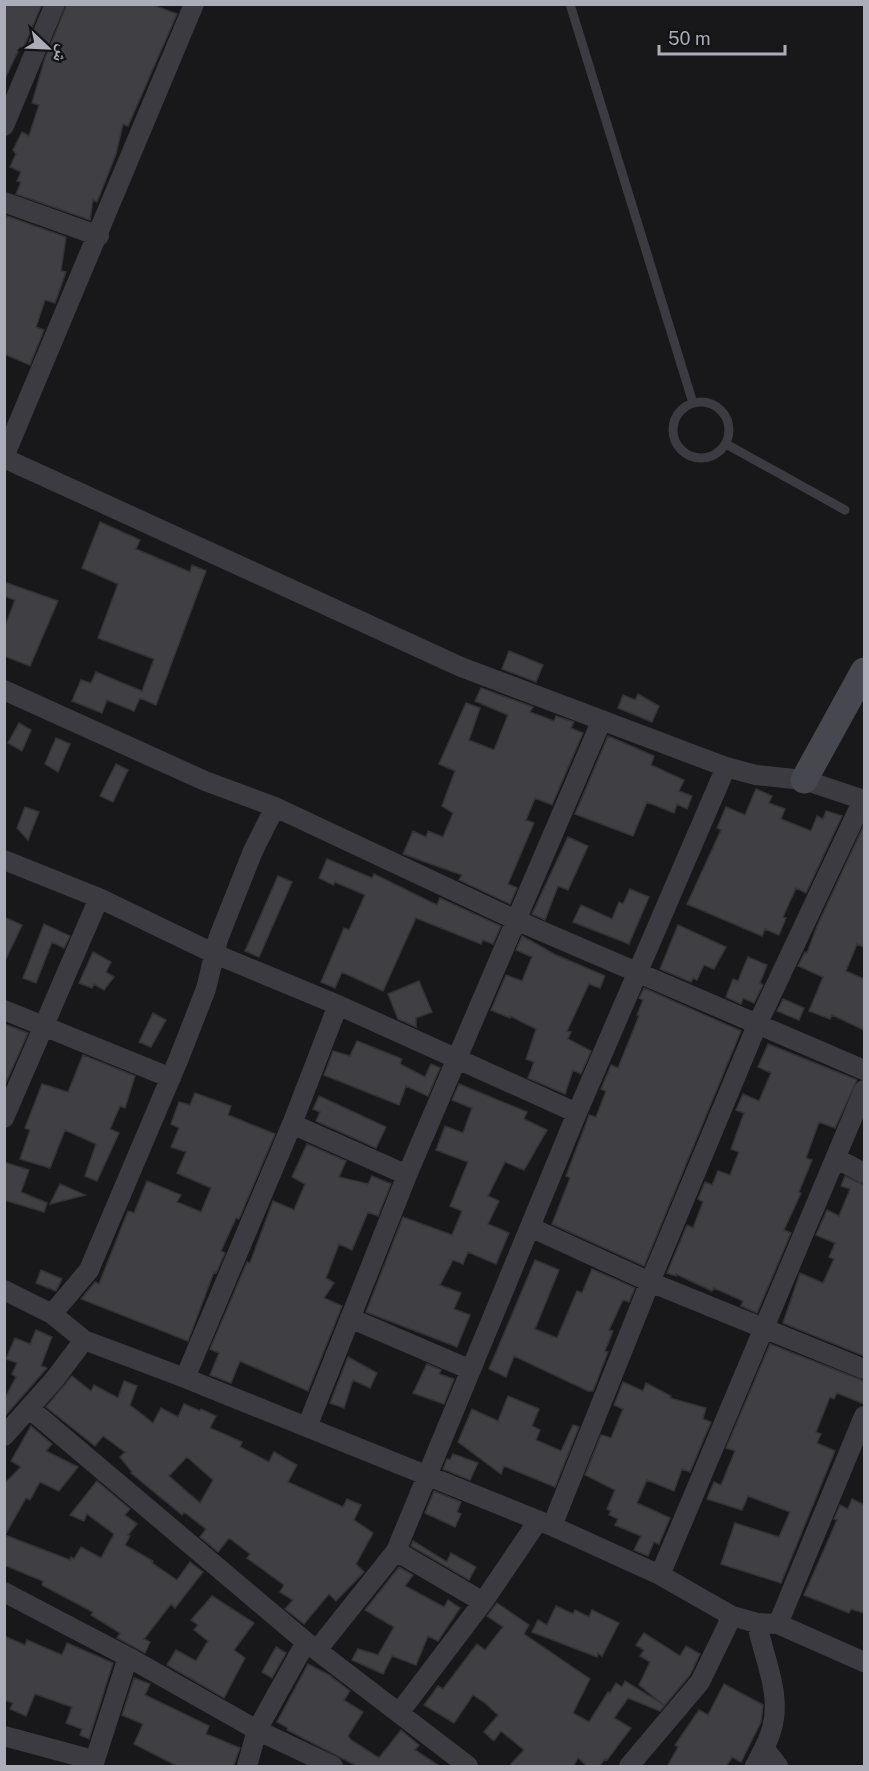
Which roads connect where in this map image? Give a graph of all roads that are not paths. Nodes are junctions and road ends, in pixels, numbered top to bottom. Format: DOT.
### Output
graph roads {
  1 [pos="55,4"];
  2 [pos="194,4"];
  3 [pos="570,4"];
  4 [pos="4,126"];
  5 [pos="4,202"];
  6 [pos="99,236"];
  7 [pos="693,403"];
  8 [pos="726,444"];
  9 [pos="4,458"];
  10 [pos="845,510"];
  11 [pos="864,671"];
  12 [pos="4,690"];
  13 [pos="601,722"];
  14 [pos="726,767"];
  15 [pos="804,780"];
  16 [pos="864,800"];
  17 [pos="275,807"];
  18 [pos="4,860"];
  19 [pos="99,898"];
  20 [pos="518,921"];
  21 [pos="215,954"];
  22 [pos="639,972"];
  23 [pos="338,1005"];
  24 [pos="4,1010"];
  25 [pos="757,1025"];
  26 [pos="44,1026"];
  27 [pos="456,1059"];
  28 [pos="864,1070"];
  29 [pos="171,1078"];
  30 [pos="864,1090"];
  31 [pos="577,1113"];
  32 [pos="4,1118"];
  33 [pos="292,1124"];
  34 [pos="837,1159"];
  35 [pos="864,1173"];
  36 [pos="406,1175"];
  37 [pos="530,1227"];
  38 [pos="650,1282"];
  39 [pos="4,1290"];
  40 [pos="52,1314"];
  41 [pos="350,1318"];
  42 [pos="764,1329"];
  43 [pos="84,1340"];
  44 [pos="864,1369"];
  45 [pos="471,1370"];
  46 [pos="185,1378"];
  47 [pos="30,1409"];
  48 [pos="864,1416"];
  49 [pos="307,1427"];
  50 [pos="4,1436"];
  51 [pos="427,1476"];
  52 [pos="545,1524"];
  53 [pos="396,1551"];
  54 [pos="660,1575"];
  55 [pos="4,1592"];
  56 [pos="483,1602"];
  57 [pos="732,1616"];
  58 [pos="757,1623"];
  59 [pos="778,1624"];
  60 [pos="311,1646"];
  61 [pos="128,1657"];
  62 [pos="864,1662"];
  63 [pos="399,1713"];
  64 [pos="257,1730"];
  65 [pos="4,1736"];
  66 [pos="764,1748"];
  67 [pos="93,1763"];
  68 [pos="330,1766"];
  69 [pos="247,1767"];
  70 [pos="468,1767"];
  71 [pos="629,1767"];
  72 [pos="755,1767"];
  73 [pos="778,1767"];
  1 -- 4 [label="street"];
  2 -- 6 [label="street"];
  3 -- 7 [label="lane"];
  5 -- 6 [label="street"];
  6 -- 9 [label="street"];
  7 -- 8 [label="lane"];
  7 -- 8 [label="lane"];
  8 -- 10 [label="lane"];
  9 -- 13 [label="street"];
  11 -- 15 [label="street"];
  12 -- 17 [label="street"];
  13 -- 14 [label="street"];
  13 -- 20 [label="street"];
  14 -- 15 [label="street"];
  14 -- 22 [label="street"];
  15 -- 16 [label="street"];
  16 -- 25 [label="street"];
  17 -- 20 [label="street"];
  17 -- 21 [label="street"];
  18 -- 19 [label="street"];
  19 -- 21 [label="street"];
  19 -- 26 [label="street"];
  20 -- 22 [label="street"];
  20 -- 27 [label="street"];
  21 -- 23 [label="street"];
  21 -- 29 [label="street"];
  22 -- 25 [label="street"];
  22 -- 31 [label="street"];
  23 -- 27 [label="street"];
  23 -- 33 [label="street"];
  24 -- 26 [label="street"];
  25 -- 28 [label="street"];
  25 -- 38 [label="street"];
  26 -- 29 [label="street"];
  26 -- 32 [label="street"];
  27 -- 31 [label="street"];
  27 -- 36 [label="street"];
  29 -- 40 [label="street"];
  30 -- 34 [label="street"];
  31 -- 37 [label="street"];
  33 -- 36 [label="street"];
  33 -- 46 [label="street"];
  34 -- 35 [label="street"];
  34 -- 42 [label="street"];
  36 -- 41 [label="street"];
  37 -- 38 [label="street"];
  37 -- 45 [label="street"];
  38 -- 42 [label="street"];
  38 -- 52 [label="street"];
  39 -- 40 [label="street"];
  40 -- 43 [label="street"];
  41 -- 45 [label="street"];
  41 -- 49 [label="street"];
  42 -- 44 [label="street"];
  42 -- 54 [label="street"];
  43 -- 46 [label="street"];
  43 -- 47 [label="street"];
  45 -- 51 [label="street"];
  46 -- 49 [label="street"];
  47 -- 50 [label="street"];
  47 -- 60 [label="street"];
  48 -- 59 [label="street"];
  49 -- 51 [label="street"];
  51 -- 52 [label="street"];
  51 -- 53 [label="street"];
  52 -- 54 [label="street"];
  52 -- 56 [label="street"];
  53 -- 56 [label="street"];
  53 -- 60 [label="street"];
  54 -- 57 [label="street"];
  55 -- 61 [label="street"];
  56 -- 63 [label="street"];
  57 -- 58 [label="street"];
  57 -- 71 [label="street"];
  58 -- 59 [label="street"];
  58 -- 66 [label="street"];
  59 -- 62 [label="street"];
  60 -- 63 [label="street"];
  60 -- 64 [label="street"];
  61 -- 64 [label="street"];
  61 -- 67 [label="street"];
  63 -- 70 [label="street"];
  64 -- 68 [label="street"];
  64 -- 69 [label="street"];
  65 -- 67 [label="street"];
  66 -- 72 [label="street"];
  66 -- 73 [label="street"];
}
